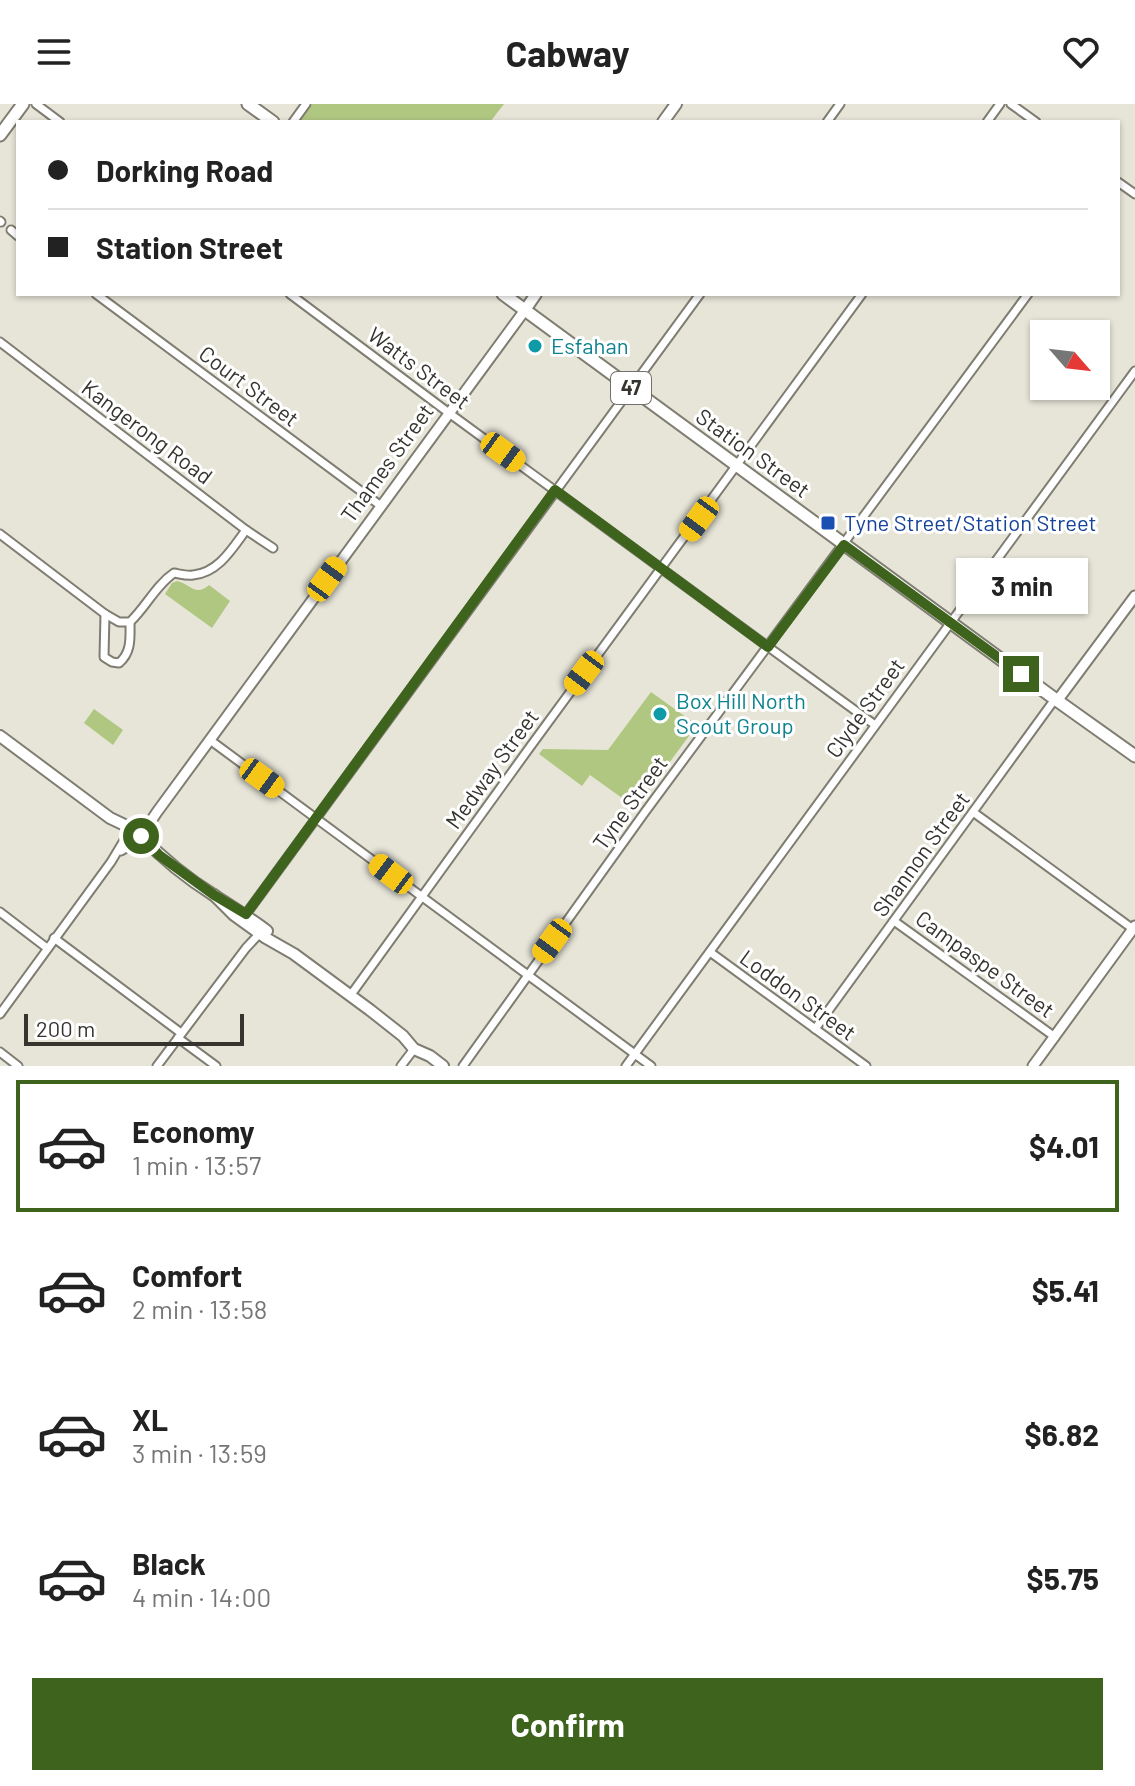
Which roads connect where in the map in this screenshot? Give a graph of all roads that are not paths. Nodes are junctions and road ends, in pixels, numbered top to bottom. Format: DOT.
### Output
graph roads {
  1 [pos="23,104"];
  2 [pos="36,104"];
  3 [pos="248,104"];
  4 [pos="1011,104"];
  5 [pos="57,120"];
  6 [pos="270,120"];
  7 [pos="1033,120"];
  8 [pos="0,135"];
  9 [pos="99,296"];
  10 [pos="293,296"];
  11 [pos="506,296"];
  12 [pos="535,296"];
  13 [pos="699,296"];
  14 [pos="861,296"];
  15 [pos="1027,296"];
  16 [pos="525,310"];
  17 [pos="0,342"];
  18 [pos="1135,371"];
  19 [pos="631,387"];
  20 [pos="449,413"];
  21 [pos="737,466"];
  22 [pos="555,490"];
  23 [pos="381,506"];
  24 [pos="246,530"];
  25 [pos="0,534"];
  26 [pos="844,545"];
  27 [pos="273,548"];
  28 [pos="662,569"];
  29 [pos="1135,596"];
  30 [pos="105,614"];
  31 [pos="130,622"];
  32 [pos="950,622"];
  33 [pos="768,647"];
  34 [pos="1056,700"];
  35 [pos="875,725"];
  36 [pos="0,736"];
  37 [pos="210,740"];
  38 [pos="1135,756"];
  39 [pos="973,812"];
  40 [pos="317,818"];
  41 [pos="134,836"];
  42 [pos="214,895"];
  43 [pos="422,897"];
  44 [pos="0,912"];
  45 [pos="246,914"];
  46 [pos="894,921"];
  47 [pos="1134,928"];
  48 [pos="257,932"];
  49 [pos="54,938"];
  50 [pos="47,948"];
  51 [pos="710,952"];
  52 [pos="294,954"];
  53 [pos="528,975"];
  54 [pos="350,996"];
  55 [pos="370,1010"];
  56 [pos="0,1014"];
  57 [pos="815,1029"];
  58 [pos="179,1036"];
  59 [pos="1055,1037"];
  60 [pos="414,1049"];
  61 [pos="0,1052"];
  62 [pos="635,1054"];
  63 [pos="18,1066"];
  64 [pos="157,1066"];
  65 [pos="216,1066"];
  66 [pos="401,1066"];
  67 [pos="443,1066"];
  68 [pos="453,1066"];
  69 [pos="463,1066"];
  70 [pos="626,1066"];
  71 [pos="651,1066"];
  72 [pos="866,1066"];
  73 [pos="1033,1066"];
  1 -- 8 [label="main road"];
  2 -- 5 [label="street"];
  3 -- 6 [label="main road"];
  4 -- 7 [label="street"];
  9 -- 23 [label="street, Court Street"];
  10 -- 20 [label="street, Watts Street"];
  11 -- 16 [label="main road, Station Street / 47"];
  12 -- 16 [label="main road, Thames Street"];
  13 -- 19 [label="street"];
  14 -- 21 [label="street, Medway Street"];
  15 -- 26 [label="street, Tyne Street"];
  16 -- 19 [label="main road, Station Street / 47"];
  16 -- 20 [label="street, Thames Street"];
  17 -- 24 [label="street, Kangerong Road"];
  18 -- 32 [label="street, Clyde Street"];
  19 -- 21 [label="main road, Station Street / 47"];
  19 -- 22 [label="street"];
  20 -- 22 [label="street, Watts Street"];
  20 -- 23 [label="street, Thames Street"];
  21 -- 26 [label="main road, Station Street / 47"];
  21 -- 28 [label="street, Medway Street"];
  22 -- 28 [label="street, Watts Street"];
  22 -- 40 [label="street"];
  23 -- 37 [label="street, Thames Street"];
  24 -- 27 [label="street, Kangerong Road"];
  24 -- 31 [label="street"];
  25 -- 30 [label="street"];
  26 -- 32 [label="main road, Station Street / 47"];
  26 -- 33 [label="street, Tyne Street"];
  28 -- 33 [label="street, Watts Street"];
  28 -- 43 [label="street, Medway Street"];
  29 -- 34 [label="street, Shannon Street"];
  30 -- 31 [label="street"];
  30 -- 31 [label="street"];
  32 -- 34 [label="main road, Station Street / 47"];
  32 -- 35 [label="street, Clyde Street"];
  33 -- 35 [label="street, Watts Street"];
  33 -- 53 [label="street, Tyne Street"];
  34 -- 38 [label="main road, Station Street / 47"];
  34 -- 39 [label="street, Shannon Street"];
  35 -- 51 [label="street, Clyde Street"];
  36 -- 41 [label="main road"];
  37 -- 40 [label="street"];
  37 -- 41 [label="street, Thames Street"];
  39 -- 46 [label="street, Shannon Street"];
  39 -- 47 [label="street"];
  40 -- 43 [label="street"];
  40 -- 45 [label="street"];
  41 -- 42 [label="main road"];
  41 -- 49 [label="street"];
  42 -- 45 [label="main road"];
  42 -- 48 [label="main road"];
  43 -- 53 [label="street"];
  43 -- 54 [label="street, Medway Street"];
  44 -- 50 [label="street"];
  45 -- 52 [label="main road"];
  46 -- 57 [label="street, Shannon Street"];
  46 -- 59 [label="street, Campaspe Street"];
  47 -- 59 [label="street"];
  48 -- 52 [label="main road"];
  48 -- 58 [label="street"];
  49 -- 50 [label="street"];
  49 -- 58 [label="street"];
  50 -- 56 [label="street"];
  51 -- 57 [label="street, Loddon Street"];
  51 -- 62 [label="street, Clyde Street"];
  52 -- 54 [label="main road"];
  53 -- 62 [label="street"];
  53 -- 69 [label="street, Tyne Street"];
  54 -- 55 [label="main road"];
  55 -- 60 [label="main road"];
  55 -- 68 [label="main road"];
  57 -- 72 [label="street, Loddon Street"];
  58 -- 64 [label="street"];
  58 -- 65 [label="street"];
  59 -- 73 [label="street"];
  60 -- 66 [label="street"];
  60 -- 67 [label="main road"];
  61 -- 63 [label="street"];
  62 -- 70 [label="street, Clyde Street"];
  62 -- 71 [label="street"];
}
